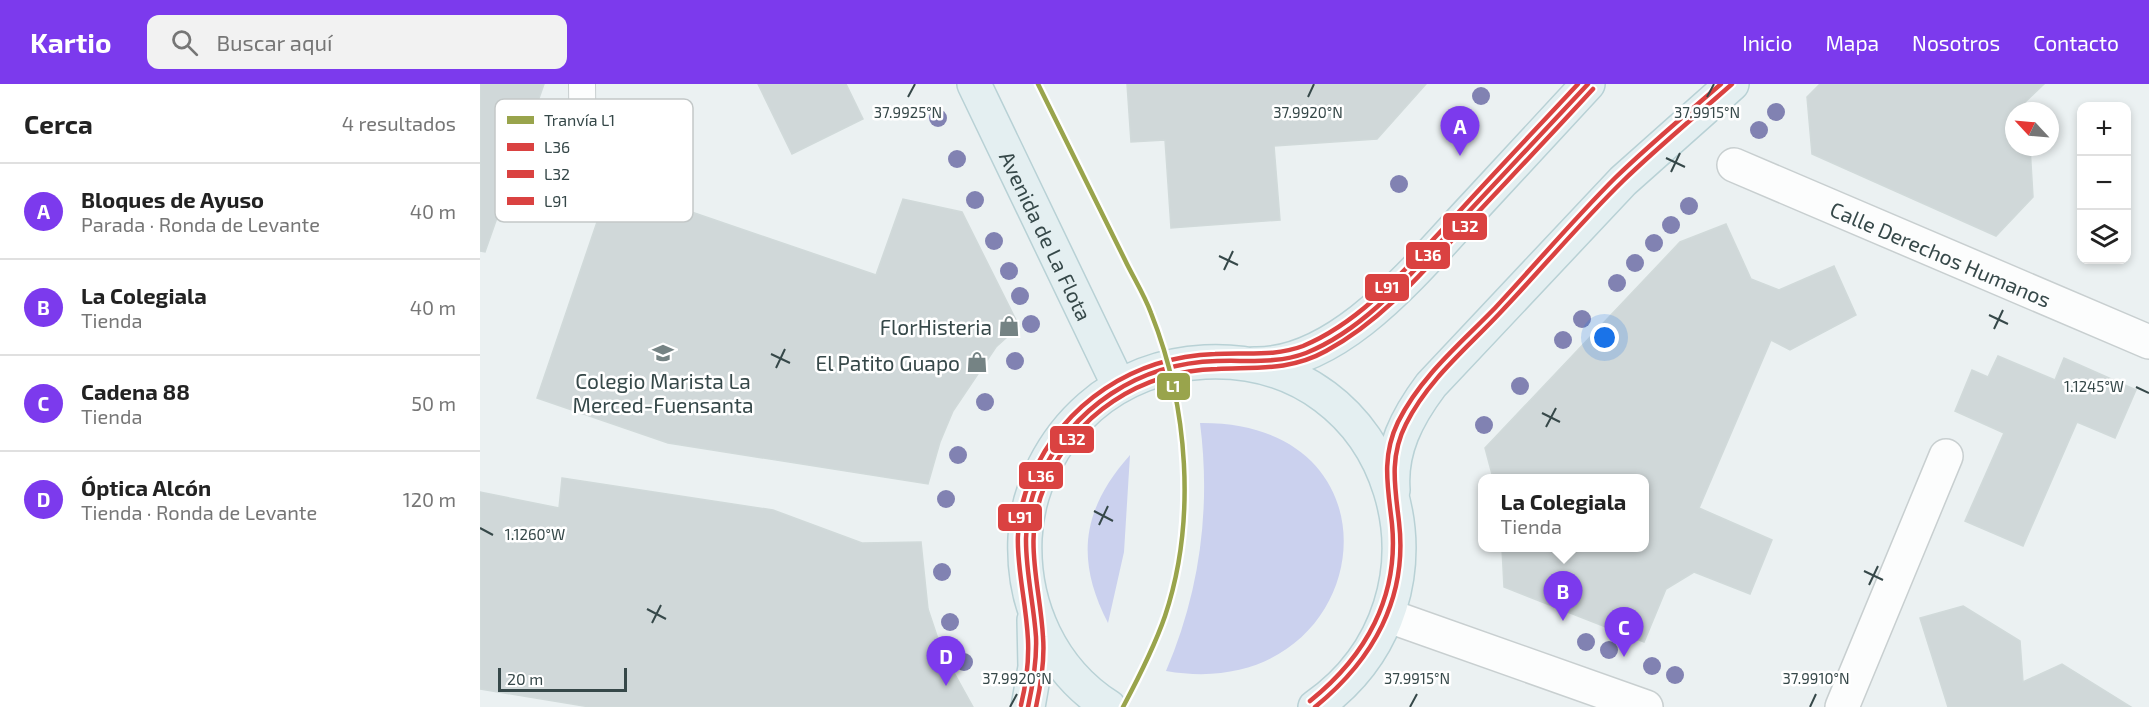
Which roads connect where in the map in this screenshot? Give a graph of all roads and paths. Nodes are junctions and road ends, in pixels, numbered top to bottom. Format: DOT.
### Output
graph roads {
  1 [pos="582,84"];
  2 [pos="974,84"];
  3 [pos="1588,84"];
  4 [pos="1711,84"];
  5 [pos="1732,84"];
  6 [pos="582,99"];
  7 [pos="1734,165"];
  8 [pos="1623,181"];
  9 [pos="2149,342"];
  10 [pos="1244,363"];
  11 [pos="1119,386"];
  12 [pos="1946,456"];
  13 [pos="1394,498"];
  14 [pos="1031,603"];
  15 [pos="1389,616"];
  16 [pos="1028,707"];
  17 [pos="1109,707"];
  18 [pos="1316,707"];
  19 [pos="1646,707"];
  20 [pos="1842,707"];
  1 -- 6 [label="lane"];
  2 -- 11 [label="main road, Avenida de La Flota"];
  3 -- 10 [label="main road"];
  4 -- 8 [label="main road"];
  5 -- 8 [label="main road"];
  7 -- 9 [label="street, Calle Derechos Humanos"];
  8 -- 13 [label="main road"];
  10 -- 11 [label="main road"];
  10 -- 13 [label="main road"];
  11 -- 14 [label="main road"];
  12 -- 20 [label="street"];
  13 -- 15 [label="main road"];
  14 -- 16 [label="main road"];
  14 -- 17 [label="main road"];
  15 -- 18 [label="main road"];
  15 -- 19 [label="street"];
}
